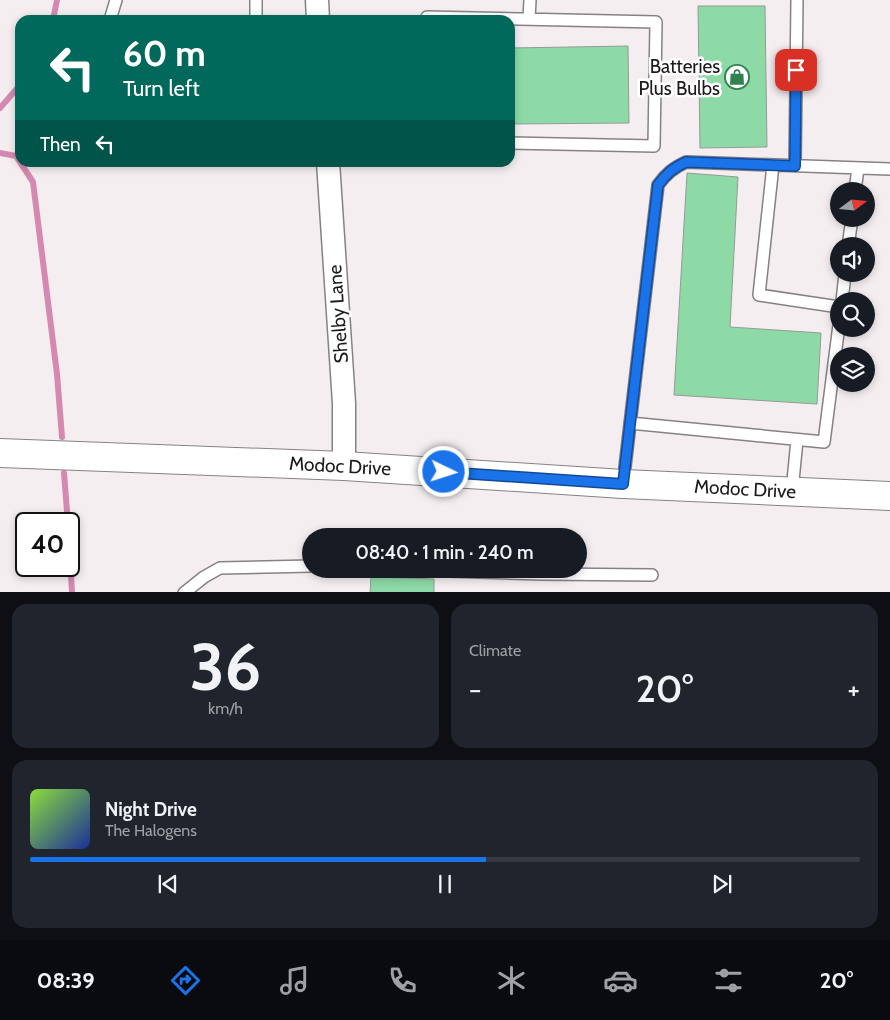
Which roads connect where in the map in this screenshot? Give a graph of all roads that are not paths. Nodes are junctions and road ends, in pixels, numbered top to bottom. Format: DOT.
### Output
graph roads {
  1 [pos="116,0"];
  2 [pos="256,0"];
  3 [pos="317,0"];
  4 [pos="530,0"];
  5 [pos="797,0"];
  6 [pos="112,15"];
  7 [pos="256,15"];
  8 [pos="318,15"];
  9 [pos="515,19"];
  10 [pos="529,19"];
  11 [pos="515,143"];
  12 [pos="773,165"];
  13 [pos="795,166"];
  14 [pos="328,167"];
  15 [pos="858,168"];
  16 [pos="890,169"];
  17 [pos="856,182"];
  18 [pos="830,306"];
  19 [pos="837,337"];
  20 [pos="630,423"];
  21 [pos="797,440"];
  22 [pos="0,453"];
  23 [pos="344,466"];
  24 [pos="623,484"];
  25 [pos="792,492"];
  26 [pos="890,496"];
  27 [pos="302,566"];
  28 [pos="587,574"];
  29 [pos="652,575"];
  30 [pos="184,592"];
  1 -- 6 [label="lane"];
  2 -- 7 [label="lane"];
  3 -- 8 [label="street"];
  4 -- 10 [label="lane"];
  5 -- 13 [label="lane"];
  9 -- 10 [label="lane"];
  10 -- 11 [label="lane"];
  12 -- 13 [label="lane"];
  12 -- 18 [label="lane"];
  12 -- 20 [label="lane"];
  13 -- 15 [label="lane"];
  14 -- 23 [label="street, Shelby Lane"];
  15 -- 16 [label="lane"];
  15 -- 17 [label="lane"];
  19 -- 21 [label="lane"];
  20 -- 21 [label="lane"];
  20 -- 24 [label="lane"];
  21 -- 25 [label="lane"];
  22 -- 23 [label="street, Modoc Drive"];
  23 -- 24 [label="street, Modoc Drive"];
  24 -- 25 [label="street, Modoc Drive"];
  25 -- 26 [label="street, Modoc Drive"];
  27 -- 30 [label="lane"];
  28 -- 29 [label="lane"];
}
